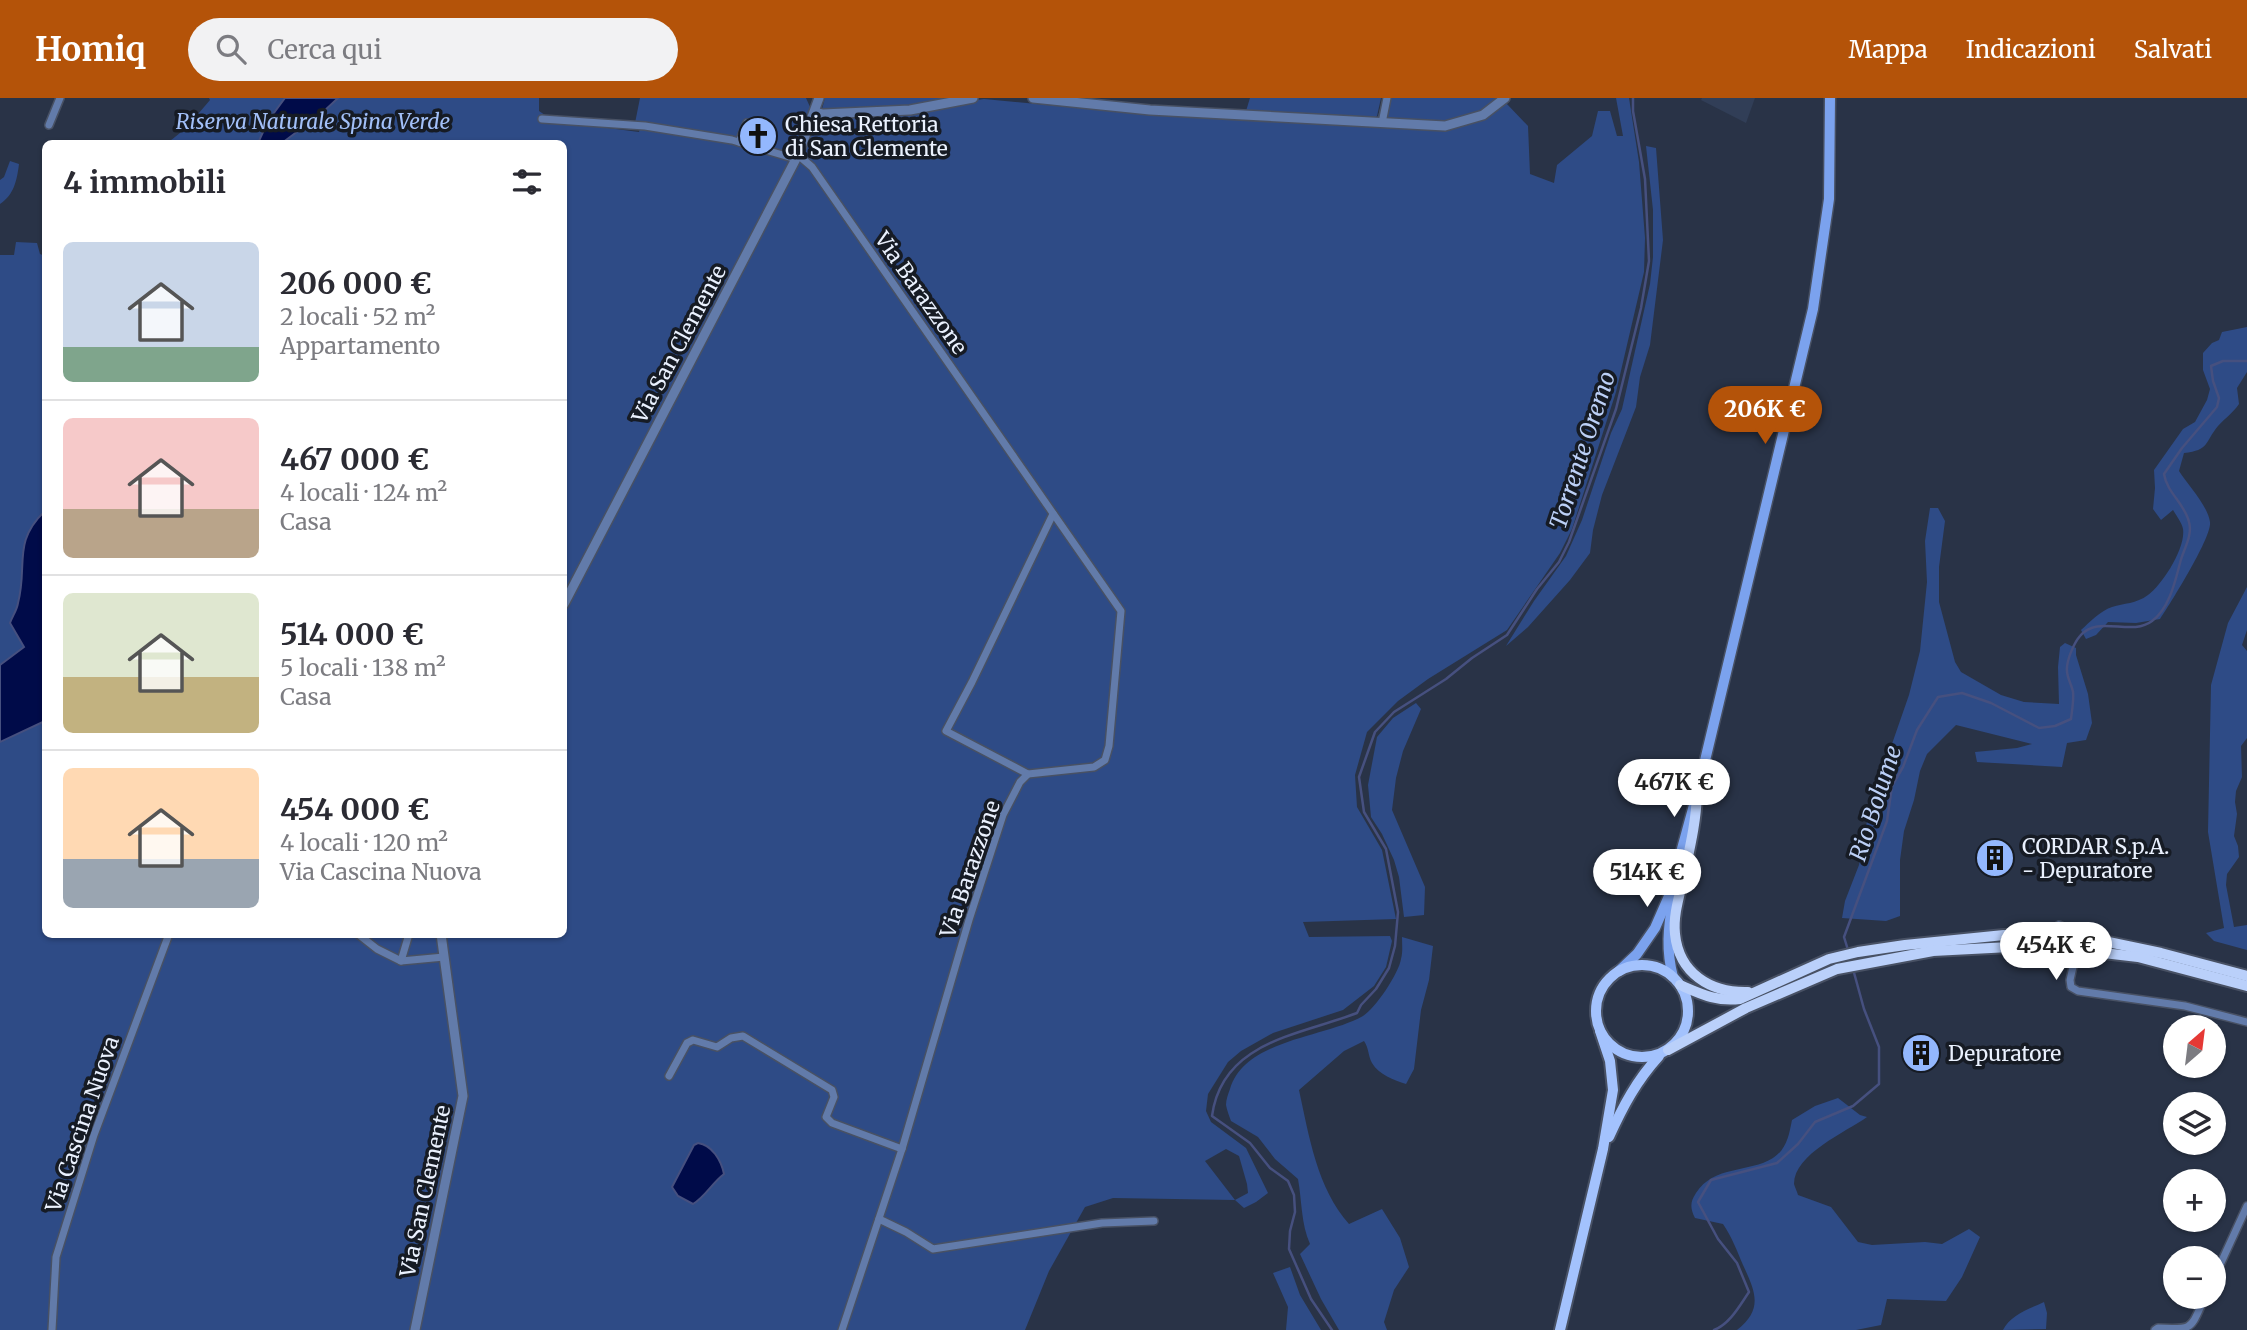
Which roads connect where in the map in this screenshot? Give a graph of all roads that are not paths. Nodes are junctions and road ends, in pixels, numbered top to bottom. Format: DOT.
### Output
graph roads {
  1 [pos="60,98"];
  2 [pos="819,98"];
  3 [pos="973,98"];
  4 [pos="1032,98"];
  5 [pos="1387,98"];
  6 [pos="1505,98"];
  7 [pos="1830,98"];
  8 [pos="815,112"];
  9 [pos="542,119"];
  10 [pos="1382,122"];
  11 [pos="747,123"];
  12 [pos="49,125"];
  13 [pos="739,142"];
  14 [pos="797,157"];
  15 [pos="1053,514"];
  16 [pos="567,598"];
  17 [pos="1028,774"];
  18 [pos="1697,794"];
  19 [pos="1682,852"];
  20 [pos="2059,925"];
  21 [pos="2077,934"];
  22 [pos="168,938"];
  23 [pos="363,938"];
  24 [pos="409,938"];
  25 [pos="442,938"];
  26 [pos="444,957"];
  27 [pos="2075,958"];
  28 [pos="401,961"];
  29 [pos="1619,971"];
  30 [pos="2247,976"];
  31 [pos="1677,981"];
  32 [pos="2247,986"];
  33 [pos="1757,991"];
  34 [pos="2247,1022"];
  35 [pos="1600,1031"];
  36 [pos="1665,1052"];
  37 [pos="668,1076"];
  38 [pos="902,1149"];
  39 [pos="1603,1149"];
  40 [pos="2247,1206"];
  41 [pos="879,1219"];
  42 [pos="1154,1221"];
  43 [pos="2226,1252"];
  44 [pos="2199,1309"];
  45 [pos="52,1330"];
  46 [pos="415,1330"];
  47 [pos="842,1330"];
  48 [pos="1560,1330"];
  49 [pos="2155,1330"];
  1 -- 12 [label="street"];
  2 -- 8 [label="street, Via San Clemente"];
  3 -- 8 [label="street"];
  4 -- 10 [label="street"];
  5 -- 10 [label="street"];
  6 -- 10 [label="street"];
  7 -- 18 [label="main road"];
  8 -- 14 [label="street, Via San Clemente"];
  9 -- 13 [label="street"];
  11 -- 13 [label="street"];
  13 -- 14 [label="street"];
  14 -- 15 [label="street, Via Barazzone"];
  14 -- 16 [label="street, Via San Clemente"];
  15 -- 17 [label="street"];
  15 -- 17 [label="street, Via Barazzone"];
  17 -- 38 [label="street, Via Barazzone"];
  18 -- 19 [label="main road"];
  18 -- 33 [label="highway"];
  19 -- 29 [label="main road"];
  19 -- 31 [label="main road"];
  20 -- 21 [label="street"];
  22 -- 45 [label="street, Via Cascina Nuova"];
  23 -- 28 [label="street"];
  24 -- 28 [label="street"];
  25 -- 26 [label="street, Via San Clemente"];
  26 -- 28 [label="street"];
  26 -- 46 [label="street, Via San Clemente"];
  27 -- 34 [label="street"];
  29 -- 31 [label="main road"];
  29 -- 35 [label="main road"];
  30 -- 33 [label="highway"];
  31 -- 33 [label="highway"];
  31 -- 36 [label="main road"];
  32 -- 36 [label="highway"];
  35 -- 36 [label="main road"];
  35 -- 39 [label="main road"];
  36 -- 39 [label="main road"];
  37 -- 38 [label="street"];
  38 -- 41 [label="street, Via Barazzone"];
  39 -- 48 [label="main road"];
  40 -- 43 [label="street"];
  41 -- 42 [label="street"];
  41 -- 47 [label="street, Via Barazzone"];
  44 -- 49 [label="street"];
}
